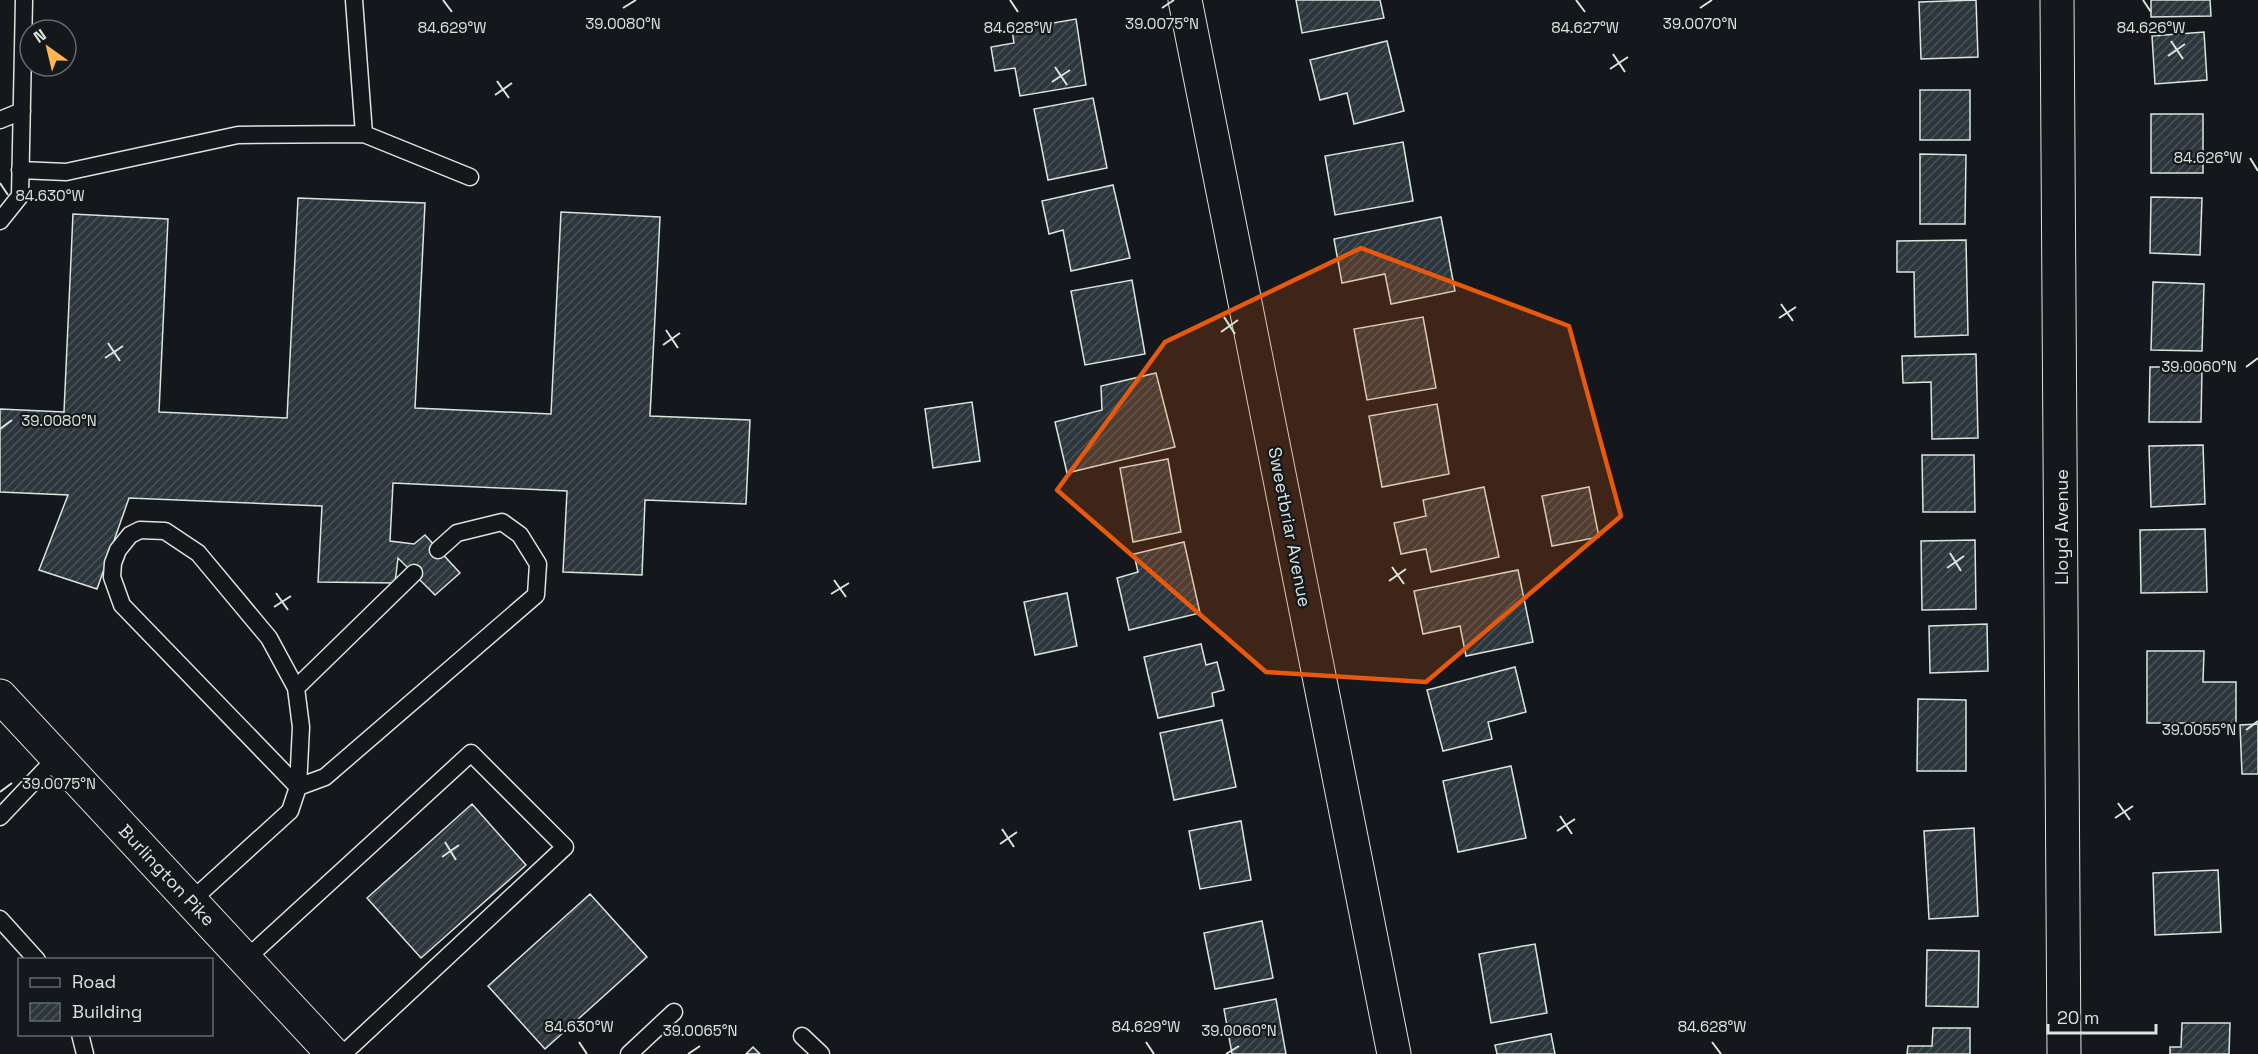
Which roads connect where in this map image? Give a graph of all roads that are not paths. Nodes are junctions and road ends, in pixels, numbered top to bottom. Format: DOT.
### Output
graph roads {
  1 [pos="24,0"];
  2 [pos="354,0"];
  3 [pos="1185,0"];
  4 [pos="2057,0"];
  5 [pos="22,111"];
  6 [pos="0,120"];
  7 [pos="364,134"];
  8 [pos="20,170"];
  9 [pos="470,177"];
  10 [pos="0,220"];
  11 [pos="438,550"];
  12 [pos="414,573"];
  13 [pos="296,688"];
  14 [pos="0,696"];
  15 [pos="57,757"];
  16 [pos="298,787"];
  17 [pos="0,817"];
  18 [pos="191,901"];
  19 [pos="0,919"];
  20 [pos="36,958"];
  21 [pos="246,959"];
  22 [pos="674,1012"];
  23 [pos="80,1036"];
  24 [pos="802,1036"];
  25 [pos="85,1054"];
  26 [pos="333,1054"];
  27 [pos="344,1054"];
  28 [pos="629,1054"];
  29 [pos="821,1054"];
  30 [pos="1394,1054"];
  31 [pos="2064,1054"];
  1 -- 5 [label="lane"];
  2 -- 7 [label="lane"];
  3 -- 30 [label="street, Sweetbriar Avenue"];
  4 -- 31 [label="street, Lloyd Avenue"];
  5 -- 6 [label="lane"];
  5 -- 8 [label="lane"];
  7 -- 8 [label="lane"];
  7 -- 9 [label="lane"];
  8 -- 10 [label="lane"];
  11 -- 16 [label="lane"];
  12 -- 13 [label="lane"];
  13 -- 16 [label="lane"];
  13 -- 16 [label="lane"];
  14 -- 15 [label="street, Burlington Pike"];
  15 -- 17 [label="lane"];
  15 -- 18 [label="street, Burlington Pike"];
  16 -- 18 [label="lane"];
  18 -- 21 [label="street, Burlington Pike"];
  19 -- 20 [label="lane"];
  21 -- 26 [label="street, Burlington Pike"];
  21 -- 27 [label="lane"];
  22 -- 28 [label="lane"];
  23 -- 25 [label="lane"];
  24 -- 29 [label="lane"];
}
